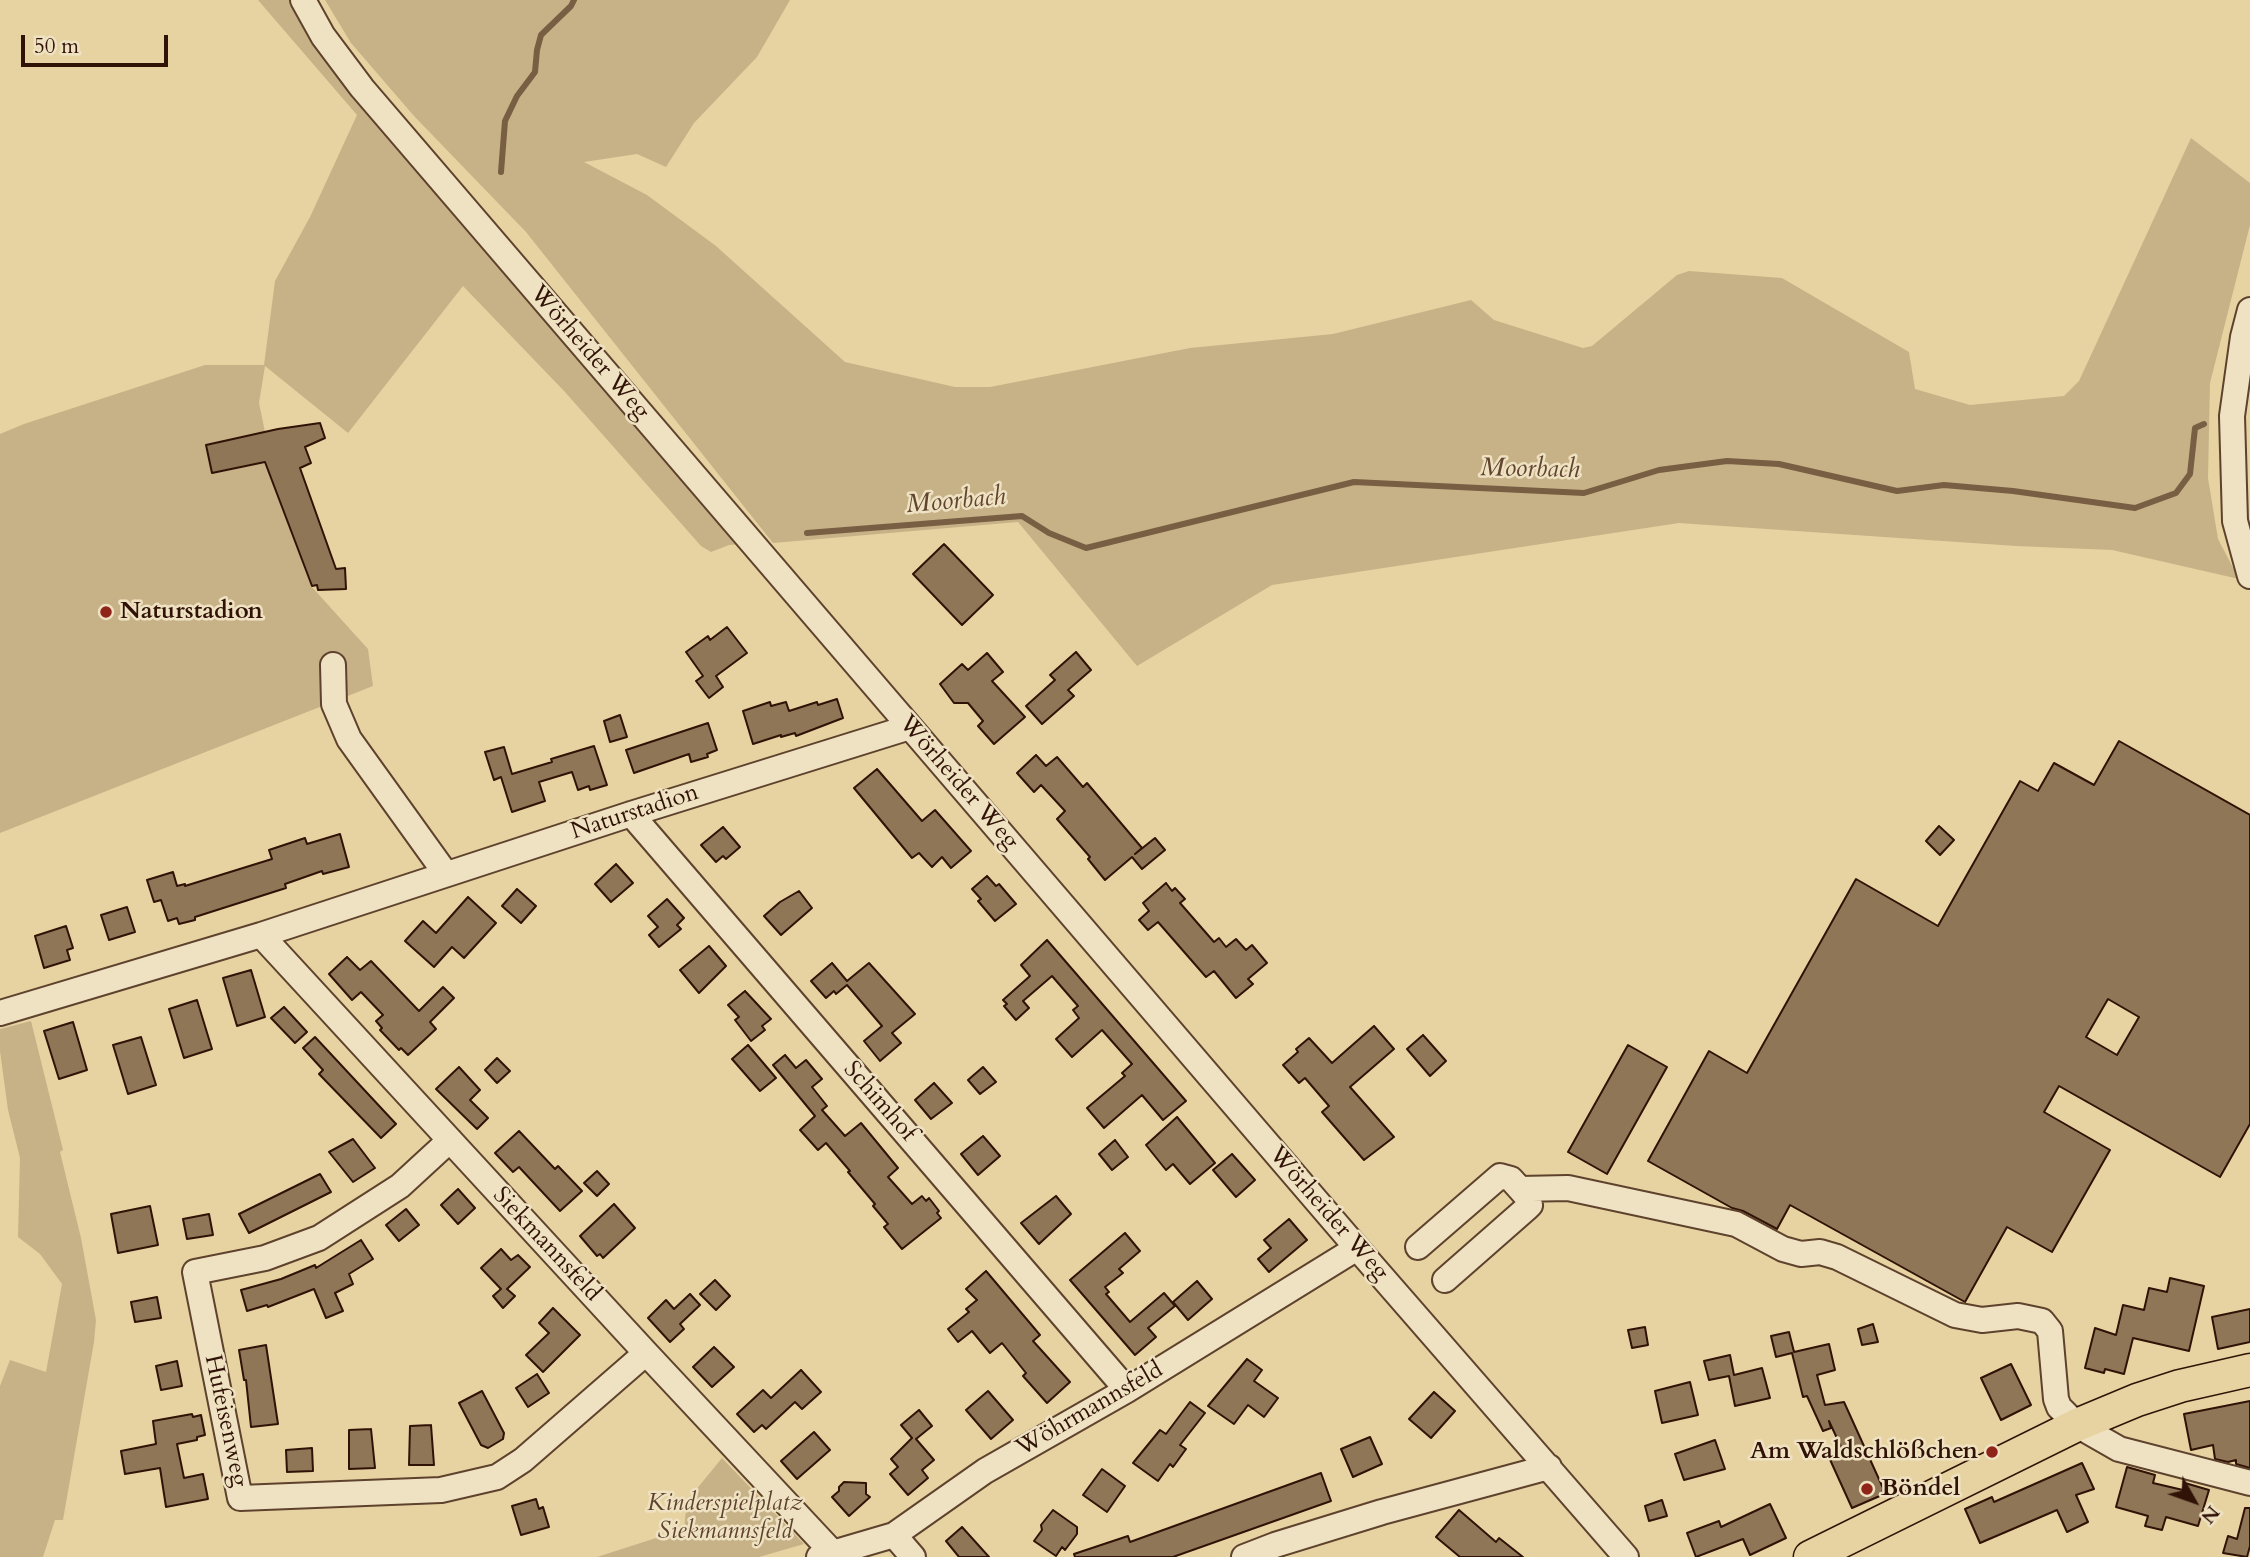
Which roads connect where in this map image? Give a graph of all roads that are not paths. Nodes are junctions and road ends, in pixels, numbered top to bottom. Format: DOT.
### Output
graph roads {
  1 [pos="303,0"];
  2 [pos="2250,310"];
  3 [pos="2250,576"];
  4 [pos="333,665"];
  5 [pos="910,727"];
  6 [pos="631,814"];
  7 [pos="446,874"];
  8 [pos="261,934"];
  9 [pos="0,1013"];
  10 [pos="450,1140"];
  11 [pos="1520,1189"];
  12 [pos="1418,1247"];
  13 [pos="1357,1248"];
  14 [pos="1445,1280"];
  15 [pos="646,1353"];
  16 [pos="2250,1370"];
  17 [pos="1127,1390"];
  18 [pos="2077,1425"];
  19 [pos="1549,1466"];
  20 [pos="2250,1483"];
  21 [pos="894,1535"];
  22 [pos="826,1555"];
  23 [pos="1243,1556"];
  24 [pos="913,1557"];
  25 [pos="1626,1557"];
  26 [pos="1810,1557"];
  1 -- 5 [label="street, Wörheider Weg"];
  2 -- 3 [label="street"];
  4 -- 7 [label="street"];
  5 -- 6 [label="street, Naturstadion"];
  5 -- 13 [label="street, Wörheider Weg"];
  6 -- 7 [label="street, Naturstadion"];
  6 -- 17 [label="street, Schimhof"];
  7 -- 8 [label="street, Naturstadion"];
  8 -- 9 [label="street, Naturstadion"];
  8 -- 10 [label="street, Siekmannsfeld"];
  10 -- 15 [label="street, Siekmannsfeld"];
  10 -- 15 [label="street, Hufeisenweg"];
  11 -- 12 [label="street"];
  11 -- 14 [label="street"];
  11 -- 18 [label="street"];
  13 -- 17 [label="street, Wöhrmannsfeld"];
  13 -- 19 [label="street, Wörheider Weg"];
  15 -- 22 [label="street, Siekmannsfeld"];
  16 -- 18 [label="main road"];
  17 -- 21 [label="street, Wöhrmannsfeld"];
  18 -- 20 [label="street"];
  18 -- 26 [label="main road"];
  19 -- 23 [label="street"];
  19 -- 25 [label="street, Wörheider Weg"];
  21 -- 22 [label="street, Wöhrmannsfeld"];
  21 -- 24 [label="street"];
}
